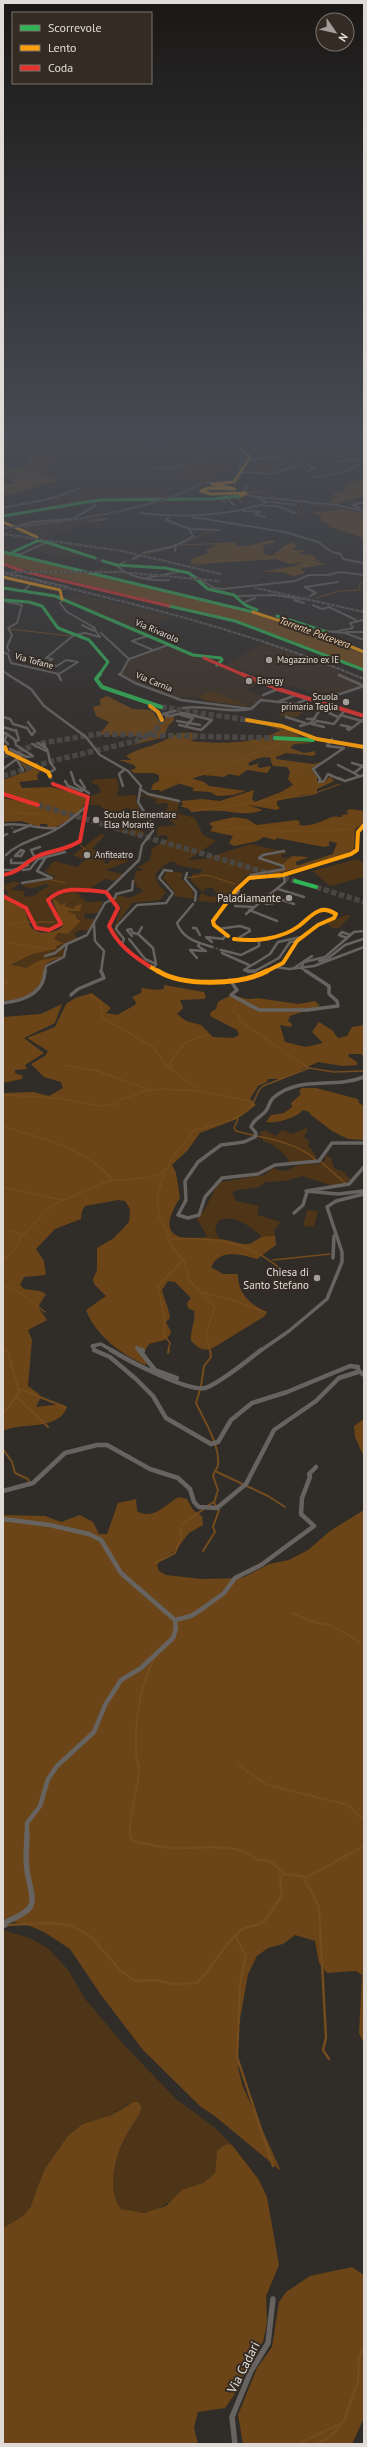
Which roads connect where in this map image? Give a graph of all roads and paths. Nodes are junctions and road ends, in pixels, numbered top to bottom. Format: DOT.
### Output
graph roads {
  1 [pos="12,554"];
  2 [pos="21,554"];
  3 [pos="83,554"];
  4 [pos="341,554"];
  5 [pos="139,556"];
  6 [pos="95,558"];
  7 [pos="133,559"];
  8 [pos="102,561"];
  9 [pos="124,562"];
  10 [pos="364,563"];
  11 [pos="117,565"];
  12 [pos="4,566"];
  13 [pos="183,571"];
  14 [pos="3,572"];
  15 [pos="104,575"];
  16 [pos="193,575"];
  17 [pos="364,575"];
  18 [pos="3,577"];
  19 [pos="145,578"];
  20 [pos="169,580"];
  21 [pos="338,582"];
  22 [pos="31,583"];
  23 [pos="76,583"];
  24 [pos="331,583"];
  25 [pos="333,586"];
  26 [pos="3,588"];
  27 [pos="24,591"];
  28 [pos="62,594"];
  29 [pos="237,596"];
  30 [pos="310,596"];
  31 [pos="256,597"];
  32 [pos="294,599"];
  33 [pos="302,599"];
  34 [pos="3,600"];
  35 [pos="243,603"];
  36 [pos="304,603"];
  37 [pos="313,605"];
  38 [pos="18,620"];
  39 [pos="22,620"];
  40 [pos="356,620"];
  41 [pos="363,620"];
  42 [pos="82,625"];
  43 [pos="92,627"];
  44 [pos="97,632"];
  45 [pos="343,632"];
  46 [pos="364,632"];
  47 [pos="324,633"];
  48 [pos="147,636"];
  49 [pos="364,640"];
  50 [pos="168,645"];
  51 [pos="153,650"];
  52 [pos="9,651"];
  53 [pos="3,652"];
  54 [pos="364,652"];
  55 [pos="129,659"];
  56 [pos="59,667"];
  57 [pos="68,669"];
  58 [pos="364,670"];
  59 [pos="3,671"];
  60 [pos="58,674"];
  61 [pos="339,675"];
  62 [pos="61,680"];
  63 [pos="364,686"];
  64 [pos="278,689"];
  65 [pos="263,695"];
  66 [pos="296,695"];
  67 [pos="134,699"];
  68 [pos="307,699"];
  69 [pos="279,701"];
  70 [pos="316,702"];
  71 [pos="324,704"];
  72 [pos="332,706"];
  73 [pos="161,707"];
  74 [pos="183,708"];
  75 [pos="251,709"];
  76 [pos="175,711"];
  77 [pos="341,714"];
  78 [pos="181,715"];
  79 [pos="3,717"];
  80 [pos="286,717"];
  81 [pos="303,718"];
  82 [pos="363,718"];
  83 [pos="315,719"];
  84 [pos="162,720"];
  85 [pos="247,720"];
  86 [pos="177,721"];
  87 [pos="28,722"];
  88 [pos="188,723"];
  89 [pos="308,723"];
  90 [pos="200,724"];
  91 [pos="179,725"];
  92 [pos="341,725"];
  93 [pos="186,726"];
  94 [pos="300,726"];
  95 [pos="3,727"];
  96 [pos="324,727"];
  97 [pos="5,733"];
  98 [pos="275,738"];
  99 [pos="332,739"];
  100 [pos="15,740"];
  101 [pos="339,742"];
  102 [pos="38,743"];
  103 [pos="43,743"];
  104 [pos="32,744"];
  105 [pos="6,745"];
  106 [pos="364,747"];
  107 [pos="47,750"];
  108 [pos="30,752"];
  109 [pos="37,757"];
  110 [pos="17,760"];
  111 [pos="352,763"];
  112 [pos="338,765"];
  113 [pos="3,769"];
  114 [pos="125,769"];
  115 [pos="23,770"];
  116 [pos="326,770"];
  117 [pos="71,772"];
  118 [pos="354,773"];
  119 [pos="49,774"];
  120 [pos="364,775"];
  121 [pos="360,776"];
  122 [pos="339,779"];
  123 [pos="80,780"];
  124 [pos="65,781"];
  125 [pos="53,784"];
  126 [pos="123,786"];
  127 [pos="140,789"];
  128 [pos="88,794"];
  129 [pos="3,795"];
  130 [pos="179,801"];
  131 [pos="38,805"];
  132 [pos="87,806"];
  133 [pos="86,812"];
  134 [pos="3,825"];
  135 [pos="30,825"];
  136 [pos="364,825"];
  137 [pos="59,827"];
  138 [pos="15,830"];
  139 [pos="7,834"];
  140 [pos="3,836"];
  141 [pos="40,847"];
  142 [pos="284,851"];
  143 [pos="65,852"];
  144 [pos="6,855"];
  145 [pos="36,856"];
  146 [pos="46,857"];
  147 [pos="11,860"];
  148 [pos="28,865"];
  149 [pos="3,870"];
  150 [pos="23,870"];
  151 [pos="172,871"];
  152 [pos="187,873"];
  153 [pos="3,875"];
  154 [pos="283,875"];
  155 [pos="249,878"];
  156 [pos="164,879"];
  157 [pos="133,881"];
  158 [pos="295,881"];
  159 [pos="161,882"];
  160 [pos="22,883"];
  161 [pos="316,887"];
  162 [pos="278,889"];
  163 [pos="236,890"];
  164 [pos="106,892"];
  165 [pos="3,896"];
  166 [pos="304,897"];
  167 [pos="233,899"];
  168 [pos="113,901"];
  169 [pos="195,901"];
  170 [pos="192,904"];
  171 [pos="266,904"];
  172 [pos="294,904"];
  173 [pos="235,906"];
  174 [pos="253,907"];
  175 [pos="249,910"];
  176 [pos="246,914"];
  177 [pos="277,921"];
  178 [pos="94,922"];
  179 [pos="142,927"];
  180 [pos="193,928"];
  181 [pos="218,929"];
  182 [pos="364,931"];
  183 [pos="138,934"];
  184 [pos="200,935"];
  185 [pos="350,935"];
  186 [pos="132,936"];
  187 [pos="227,936"];
  188 [pos="240,936"];
  189 [pos="303,937"];
  190 [pos="347,938"];
  191 [pos="129,939"];
  192 [pos="234,939"];
  193 [pos="363,939"];
  194 [pos="259,940"];
  195 [pos="297,941"];
  196 [pos="200,943"];
  197 [pos="67,944"];
  198 [pos="122,944"];
  199 [pos="208,946"];
  200 [pos="364,946"];
  201 [pos="212,947"];
  202 [pos="237,955"];
  203 [pos="45,956"];
  204 [pos="244,956"];
  205 [pos="312,956"];
  206 [pos="197,958"];
  207 [pos="249,965"];
  208 [pos="310,966"];
  209 [pos="155,967"];
  210 [pos="276,967"];
  211 [pos="294,968"];
  212 [pos="300,968"];
  213 [pos="230,980"];
  214 [pos="71,995"];
  215 [pos="3,1003"];
  216 [pos="364,1077"];
  217 [pos="364,1143"];
  218 [pos="364,1167"];
  219 [pos="307,1192"];
  220 [pos="364,1193"];
  221 [pos="294,1213"];
  222 [pos="334,1237"];
  223 [pos="334,1258"];
  224 [pos="143,1351"];
  225 [pos="359,1371"];
  226 [pos="364,1375"];
  227 [pos="175,1381"];
  228 [pos="316,1467"];
  229 [pos="3,1491"];
  230 [pos="3,1519"];
  231 [pos="175,1620"];
  232 [pos="5,1925"];
  233 [pos="273,2299"];
  234 [pos="235,2444"];
  1 -- 47 [label="main road"];
  2 -- 15 [label="street"];
  3 -- 6 [label="main road"];
  4 -- 10 [label="street"];
  5 -- 7 [label="street"];
  8 -- 11 [label="main road"];
  9 -- 11 [label="street"];
  11 -- 13 [label="main road"];
  11 -- 19 [label="street"];
  12 -- 23 [label="main road"];
  13 -- 16 [label="main road"];
  13 -- 19 [label="street"];
  14 -- 23 [label="street"];
  16 -- 17 [label="street"];
  16 -- 29 [label="main road"];
  18 -- 22 [label="main road"];
  19 -- 20 [label="street"];
  21 -- 24 [label="street"];
  22 -- 27 [label="street"];
  22 -- 28 [label="main road"];
  23 -- 58 [label="main road"];
  24 -- 25 [label="street"];
  24 -- 30 [label="street"];
  26 -- 27 [label="main road, Via Rivarolo"];
  27 -- 28 [label="main road, Via Rivarolo"];
  28 -- 43 [label="street, Via Carnia"];
  28 -- 48 [label="main road, Via Rivarolo"];
  29 -- 31 [label="street"];
  29 -- 35 [label="main road"];
  31 -- 32 [label="street"];
  31 -- 35 [label="street"];
  32 -- 33 [label="street"];
  32 -- 36 [label="street"];
  34 -- 38 [label="street"];
  34 -- 67 [label="main road"];
  35 -- 47 [label="main road"];
  37 -- 40 [label="street"];
  38 -- 39 [label="street"];
  38 -- 52 [label="street"];
  40 -- 41 [label="street"];
  40 -- 47 [label="street"];
  42 -- 44 [label="street"];
  43 -- 44 [label="street"];
  43 -- 55 [label="street, Via Carnia"];
  44 -- 57 [label="street, Via Tofane"];
  45 -- 46 [label="street"];
  45 -- 47 [label="street"];
  45 -- 49 [label="street"];
  47 -- 54 [label="main road"];
  48 -- 50 [label="main road, Via Rivarolo"];
  48 -- 51 [label="street"];
  50 -- 51 [label="street"];
  50 -- 64 [label="main road, Via Rivarolo"];
  51 -- 55 [label="street"];
  53 -- 60 [label="street, Via Tofane"];
  55 -- 75 [label="street, Via Carnia"];
  56 -- 57 [label="street, Via Tofane"];
  57 -- 60 [label="street, Via Tofane"];
  59 -- 114 [label="street"];
  60 -- 62 [label="street"];
  61 -- 63 [label="street"];
  63 -- 70 [label="street"];
  64 -- 65 [label="street"];
  64 -- 66 [label="main road, Via Rivarolo"];
  66 -- 68 [label="main road, Via Rivarolo"];
  66 -- 69 [label="street"];
  67 -- 73 [label="main road"];
  67 -- 84 [label="main road"];
  68 -- 69 [label="street"];
  68 -- 70 [label="main road, Via Rivarolo"];
  69 -- 75 [label="street"];
  70 -- 71 [label="main road, Via Rivarolo"];
  71 -- 72 [label="main road, Via Rivarolo"];
  71 -- 83 [label="street"];
  72 -- 77 [label="main road, Via Rivarolo"];
  72 -- 77 [label="street"];
  74 -- 75 [label="street"];
  76 -- 93 [label="street"];
  77 -- 82 [label="main road, Via Rivarolo"];
  77 -- 96 [label="street"];
  78 -- 88 [label="street"];
  79 -- 87 [label="street"];
  80 -- 89 [label="street"];
  81 -- 83 [label="street"];
  82 -- 92 [label="street"];
  83 -- 89 [label="street"];
  85 -- 101 [label="main road"];
  86 -- 88 [label="street"];
  88 -- 90 [label="street"];
  88 -- 93 [label="street"];
  89 -- 94 [label="street"];
  91 -- 93 [label="street"];
  95 -- 108 [label="street"];
  97 -- 100 [label="street"];
  97 -- 105 [label="street"];
  98 -- 101 [label="main road"];
  99 -- 122 [label="street"];
  101 -- 106 [label="main road"];
  102 -- 107 [label="street"];
  103 -- 107 [label="street"];
  104 -- 107 [label="street"];
  105 -- 108 [label="street"];
  105 -- 110 [label="street"];
  105 -- 119 [label="main road"];
  107 -- 119 [label="street"];
  108 -- 109 [label="street"];
  110 -- 113 [label="street"];
  110 -- 115 [label="street"];
  111 -- 118 [label="street"];
  112 -- 118 [label="street"];
  114 -- 126 [label="street"];
  114 -- 127 [label="street"];
  116 -- 122 [label="street"];
  117 -- 128 [label="street"];
  118 -- 121 [label="street"];
  120 -- 121 [label="street"];
  121 -- 122 [label="street"];
  123 -- 128 [label="street"];
  124 -- 128 [label="street"];
  125 -- 128 [label="main road"];
  127 -- 130 [label="street"];
  127 -- 164 [label="street"];
  128 -- 132 [label="main road"];
  129 -- 131 [label="main road"];
  132 -- 133 [label="main road"];
  132 -- 137 [label="street"];
  133 -- 137 [label="street"];
  133 -- 145 [label="main road"];
  134 -- 135 [label="street"];
  135 -- 137 [label="street"];
  135 -- 138 [label="street"];
  136 -- 154 [label="main road"];
  137 -- 144 [label="street"];
  139 -- 140 [label="street"];
  141 -- 145 [label="street"];
  142 -- 155 [label="street"];
  143 -- 146 [label="street"];
  145 -- 147 [label="street"];
  145 -- 148 [label="main road"];
  146 -- 150 [label="street"];
  146 -- 160 [label="street"];
  148 -- 149 [label="street"];
  148 -- 150 [label="main road"];
  150 -- 153 [label="main road"];
  151 -- 159 [label="street"];
  152 -- 169 [label="street"];
  154 -- 155 [label="main road"];
  154 -- 162 [label="street"];
  155 -- 163 [label="main road"];
  156 -- 159 [label="street"];
  157 -- 168 [label="street"];
  158 -- 161 [label="main road"];
  159 -- 198 [label="street"];
  162 -- 166 [label="street"];
  162 -- 174 [label="street"];
  163 -- 167 [label="street"];
  163 -- 181 [label="main road"];
  164 -- 165 [label="main road"];
  164 -- 168 [label="main road"];
  168 -- 178 [label="street"];
  168 -- 198 [label="main road"];
  170 -- 196 [label="street"];
  171 -- 172 [label="street"];
  173 -- 174 [label="street"];
  174 -- 175 [label="street"];
  175 -- 176 [label="street"];
  175 -- 177 [label="street"];
  178 -- 197 [label="street"];
  178 -- 214 [label="street"];
  179 -- 183 [label="street"];
  180 -- 184 [label="street"];
  181 -- 187 [label="main road"];
  181 -- 188 [label="street"];
  182 -- 185 [label="street"];
  183 -- 186 [label="street"];
  183 -- 209 [label="street"];
  185 -- 190 [label="street"];
  185 -- 190 [label="street"];
  187 -- 199 [label="street"];
  189 -- 194 [label="main road"];
  189 -- 195 [label="main road"];
  189 -- 207 [label="street"];
  190 -- 212 [label="street"];
  191 -- 209 [label="street"];
  192 -- 194 [label="main road"];
  193 -- 208 [label="street"];
  194 -- 202 [label="street"];
  195 -- 207 [label="street"];
  195 -- 210 [label="main road"];
  196 -- 199 [label="street"];
  196 -- 206 [label="street"];
  197 -- 203 [label="street"];
  197 -- 215 [label="street"];
  198 -- 209 [label="main road"];
  199 -- 201 [label="street"];
  200 -- 208 [label="street"];
  202 -- 204 [label="street"];
  202 -- 207 [label="street"];
  205 -- 211 [label="street"];
  208 -- 212 [label="street"];
  209 -- 213 [label="main road"];
  210 -- 211 [label="street"];
  210 -- 213 [label="main road"];
  211 -- 212 [label="street"];
  212 -- 213 [label="street"];
  216 -- 217 [label="street"];
  218 -- 219 [label="street"];
  219 -- 220 [label="street"];
  219 -- 221 [label="street"];
  220 -- 222 [label="street"];
  222 -- 223 [label="street"];
  222 -- 227 [label="street"];
  224 -- 227 [label="street"];
  225 -- 226 [label="street"];
  225 -- 227 [label="street"];
  225 -- 229 [label="street"];
  228 -- 231 [label="street"];
  230 -- 231 [label="street"];
  231 -- 232 [label="street"];
  233 -- 234 [label="street, Via Cadari"];
}
